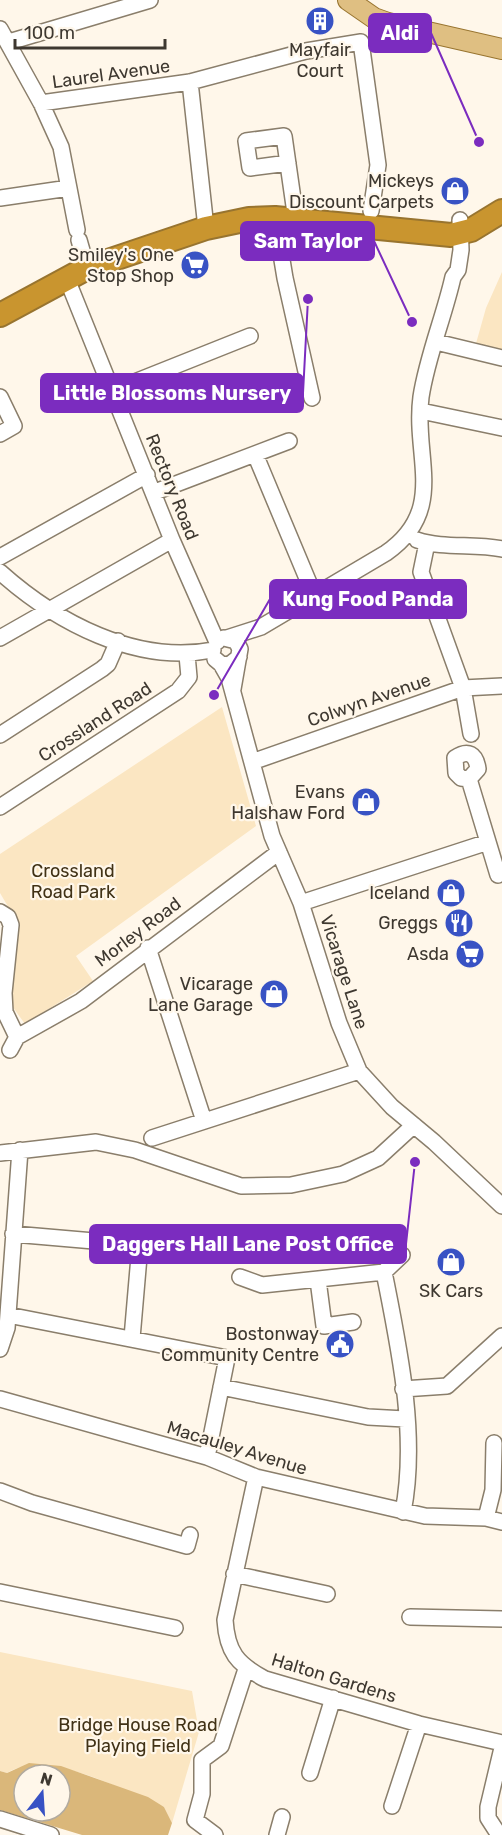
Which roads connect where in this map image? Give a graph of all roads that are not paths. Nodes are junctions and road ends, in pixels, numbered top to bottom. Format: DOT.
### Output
graph roads {
  1 [pos="150,0"];
  2 [pos="348,0"];
  3 [pos="2,32"];
  4 [pos="477,42"];
  5 [pos="502,42"];
  6 [pos="502,50"];
  7 [pos="190,82"];
  8 [pos="41,103"];
  9 [pos="288,163"];
  10 [pos="69,188"];
  11 [pos="0,198"];
  12 [pos="502,201"];
  13 [pos="502,211"];
  14 [pos="372,212"];
  15 [pos="285,219"];
  16 [pos="206,228"];
  17 [pos="456,228"];
  18 [pos="87,268"];
  19 [pos="67,279"];
  20 [pos="0,315"];
  21 [pos="250,336"];
  22 [pos="436,342"];
  23 [pos="502,358"];
  24 [pos="112,392"];
  25 [pos="0,397"];
  26 [pos="312,398"];
  27 [pos="421,411"];
  28 [pos="502,428"];
  29 [pos="0,434"];
  30 [pos="289,441"];
  31 [pos="255,454"];
  32 [pos="147,475"];
  33 [pos="155,492"];
  34 [pos="406,536"];
  35 [pos="172,540"];
  36 [pos="427,543"];
  37 [pos="502,549"];
  38 [pos="0,557"];
  39 [pos="0,572"];
  40 [pos="314,595"];
  41 [pos="52,611"];
  42 [pos="261,627"];
  43 [pos="0,638"];
  44 [pos="118,641"];
  45 [pos="219,643"];
  46 [pos="187,655"];
  47 [pos="240,655"];
  48 [pos="221,664"];
  49 [pos="502,686"];
  50 [pos="463,688"];
  51 [pos="233,698"];
  52 [pos="471,734"];
  53 [pos="0,735"];
  54 [pos="252,762"];
  55 [pos="470,779"];
  56 [pos="0,807"];
  57 [pos="488,842"];
  58 [pos="279,852"];
  59 [pos="498,875"];
  60 [pos="301,903"];
  61 [pos="0,912"];
  62 [pos="148,948"];
  63 [pos="359,1071"];
  64 [pos="204,1121"];
  65 [pos="414,1125"];
  66 [pos="152,1138"];
  67 [pos="20,1150"];
  68 [pos="0,1154"];
  69 [pos="500,1201"];
  70 [pos="13,1234"];
  71 [pos="402,1255"];
  72 [pos="384,1272"];
  73 [pos="240,1277"];
  74 [pos="318,1280"];
  75 [pos="8,1315"];
  76 [pos="352,1322"];
  77 [pos="502,1336"];
  78 [pos="132,1338"];
  79 [pos="0,1349"];
  80 [pos="221,1387"];
  81 [pos="404,1389"];
  82 [pos="0,1399"];
  83 [pos="405,1419"];
  84 [pos="494,1443"];
  85 [pos="207,1457"];
  86 [pos="256,1478"];
  87 [pos="0,1491"];
  88 [pos="403,1512"];
  89 [pos="486,1518"];
  90 [pos="502,1522"];
  91 [pos="190,1535"];
  92 [pos="234,1574"];
  93 [pos="0,1592"];
  94 [pos="327,1594"];
  95 [pos="410,1617"];
  96 [pos="502,1619"];
  97 [pos="175,1628"];
  98 [pos="246,1669"];
  99 [pos="333,1698"];
  100 [pos="420,1724"];
  101 [pos="502,1746"];
  102 [pos="310,1773"];
  103 [pos="392,1806"];
  104 [pos="282,1817"];
  105 [pos="0,1819"];
  106 [pos="51,1835"];
  107 [pos="215,1835"];
  108 [pos="276,1835"];
  109 [pos="498,1835"];
  1 -- 3 [label="street"];
  2 -- 4 [label="main road"];
  3 -- 8 [label="street"];
  4 -- 5 [label="main road"];
  4 -- 6 [label="main road"];
  7 -- 8 [label="street, Laurel Avenue"];
  7 -- 14 [label="street, Laurel Avenue"];
  7 -- 16 [label="street"];
  8 -- 10 [label="street"];
  9 -- 15 [label="street"];
  10 -- 11 [label="street"];
  10 -- 18 [label="street"];
  12 -- 17 [label="highway"];
  13 -- 17 [label="highway"];
  15 -- 16 [label="highway"];
  15 -- 17 [label="highway"];
  15 -- 26 [label="street"];
  16 -- 18 [label="highway"];
  17 -- 22 [label="street, Vicarage Lane"];
  18 -- 19 [label="highway"];
  19 -- 20 [label="highway"];
  19 -- 24 [label="street, Rectory Road"];
  21 -- 24 [label="street"];
  22 -- 23 [label="street"];
  22 -- 27 [label="street, Vicarage Lane"];
  24 -- 32 [label="street, Rectory Road"];
  25 -- 29 [label="street"];
  27 -- 28 [label="street"];
  27 -- 34 [label="street, Vicarage Lane"];
  30 -- 31 [label="street"];
  31 -- 33 [label="street"];
  31 -- 40 [label="street"];
  32 -- 33 [label="street, Rectory Road"];
  32 -- 38 [label="street"];
  33 -- 35 [label="street, Rectory Road"];
  34 -- 36 [label="street"];
  34 -- 40 [label="street, Vicarage Lane"];
  35 -- 41 [label="street"];
  35 -- 45 [label="street, Rectory Road"];
  36 -- 37 [label="street"];
  36 -- 50 [label="street"];
  39 -- 41 [label="street"];
  40 -- 42 [label="street, Vicarage Lane"];
  41 -- 43 [label="street"];
  41 -- 44 [label="street"];
  42 -- 45 [label="street, Vicarage Lane"];
  42 -- 47 [label="street, Vicarage Lane"];
  44 -- 46 [label="street"];
  44 -- 53 [label="street"];
  45 -- 46 [label="street"];
  45 -- 47 [label="street"];
  45 -- 48 [label="street, Vicarage Lane"];
  46 -- 56 [label="street, Crossland Road"];
  47 -- 48 [label="street, Vicarage Lane"];
  47 -- 51 [label="street, Vicarage Lane"];
  48 -- 51 [label="street, Vicarage Lane"];
  49 -- 50 [label="street, Colwyn Avenue"];
  50 -- 52 [label="street"];
  50 -- 54 [label="street, Colwyn Avenue"];
  51 -- 54 [label="street, Vicarage Lane"];
  54 -- 58 [label="street, Vicarage Lane"];
  55 -- 57 [label="street"];
  57 -- 59 [label="street"];
  57 -- 60 [label="street"];
  58 -- 60 [label="street, Vicarage Lane"];
  58 -- 62 [label="street, Morley Road"];
  60 -- 63 [label="street, Vicarage Lane"];
  61 -- 62 [label="street, Morley Road"];
  62 -- 64 [label="street"];
  63 -- 64 [label="street"];
  63 -- 65 [label="street, Vicarage Lane"];
  64 -- 66 [label="street"];
  65 -- 67 [label="street"];
  65 -- 69 [label="street, Vicarage Lane"];
  67 -- 68 [label="street"];
  67 -- 70 [label="street"];
  70 -- 75 [label="street"];
  70 -- 78 [label="street"];
  71 -- 72 [label="street"];
  72 -- 74 [label="street"];
  72 -- 81 [label="street"];
  73 -- 74 [label="street"];
  74 -- 76 [label="street"];
  75 -- 78 [label="street"];
  75 -- 79 [label="street"];
  77 -- 81 [label="street"];
  78 -- 80 [label="street"];
  80 -- 83 [label="street"];
  80 -- 85 [label="street"];
  81 -- 83 [label="street"];
  82 -- 85 [label="street, Macauley Avenue"];
  83 -- 88 [label="street"];
  84 -- 89 [label="street"];
  85 -- 86 [label="street, Macauley Avenue"];
  86 -- 88 [label="street, Macauley Avenue"];
  86 -- 92 [label="street, Halton Gardens"];
  87 -- 91 [label="street"];
  88 -- 89 [label="street, Macauley Avenue"];
  89 -- 90 [label="street, Macauley Avenue"];
  92 -- 94 [label="street"];
  92 -- 98 [label="street, Halton Gardens"];
  93 -- 97 [label="street"];
  95 -- 96 [label="street"];
  98 -- 99 [label="street, Halton Gardens"];
  98 -- 107 [label="street"];
  99 -- 100 [label="street, Halton Gardens"];
  99 -- 102 [label="street"];
  100 -- 101 [label="street, Halton Gardens"];
  100 -- 103 [label="street"];
  101 -- 109 [label="street"];
  104 -- 108 [label="street"];
  105 -- 106 [label="street"];
}
